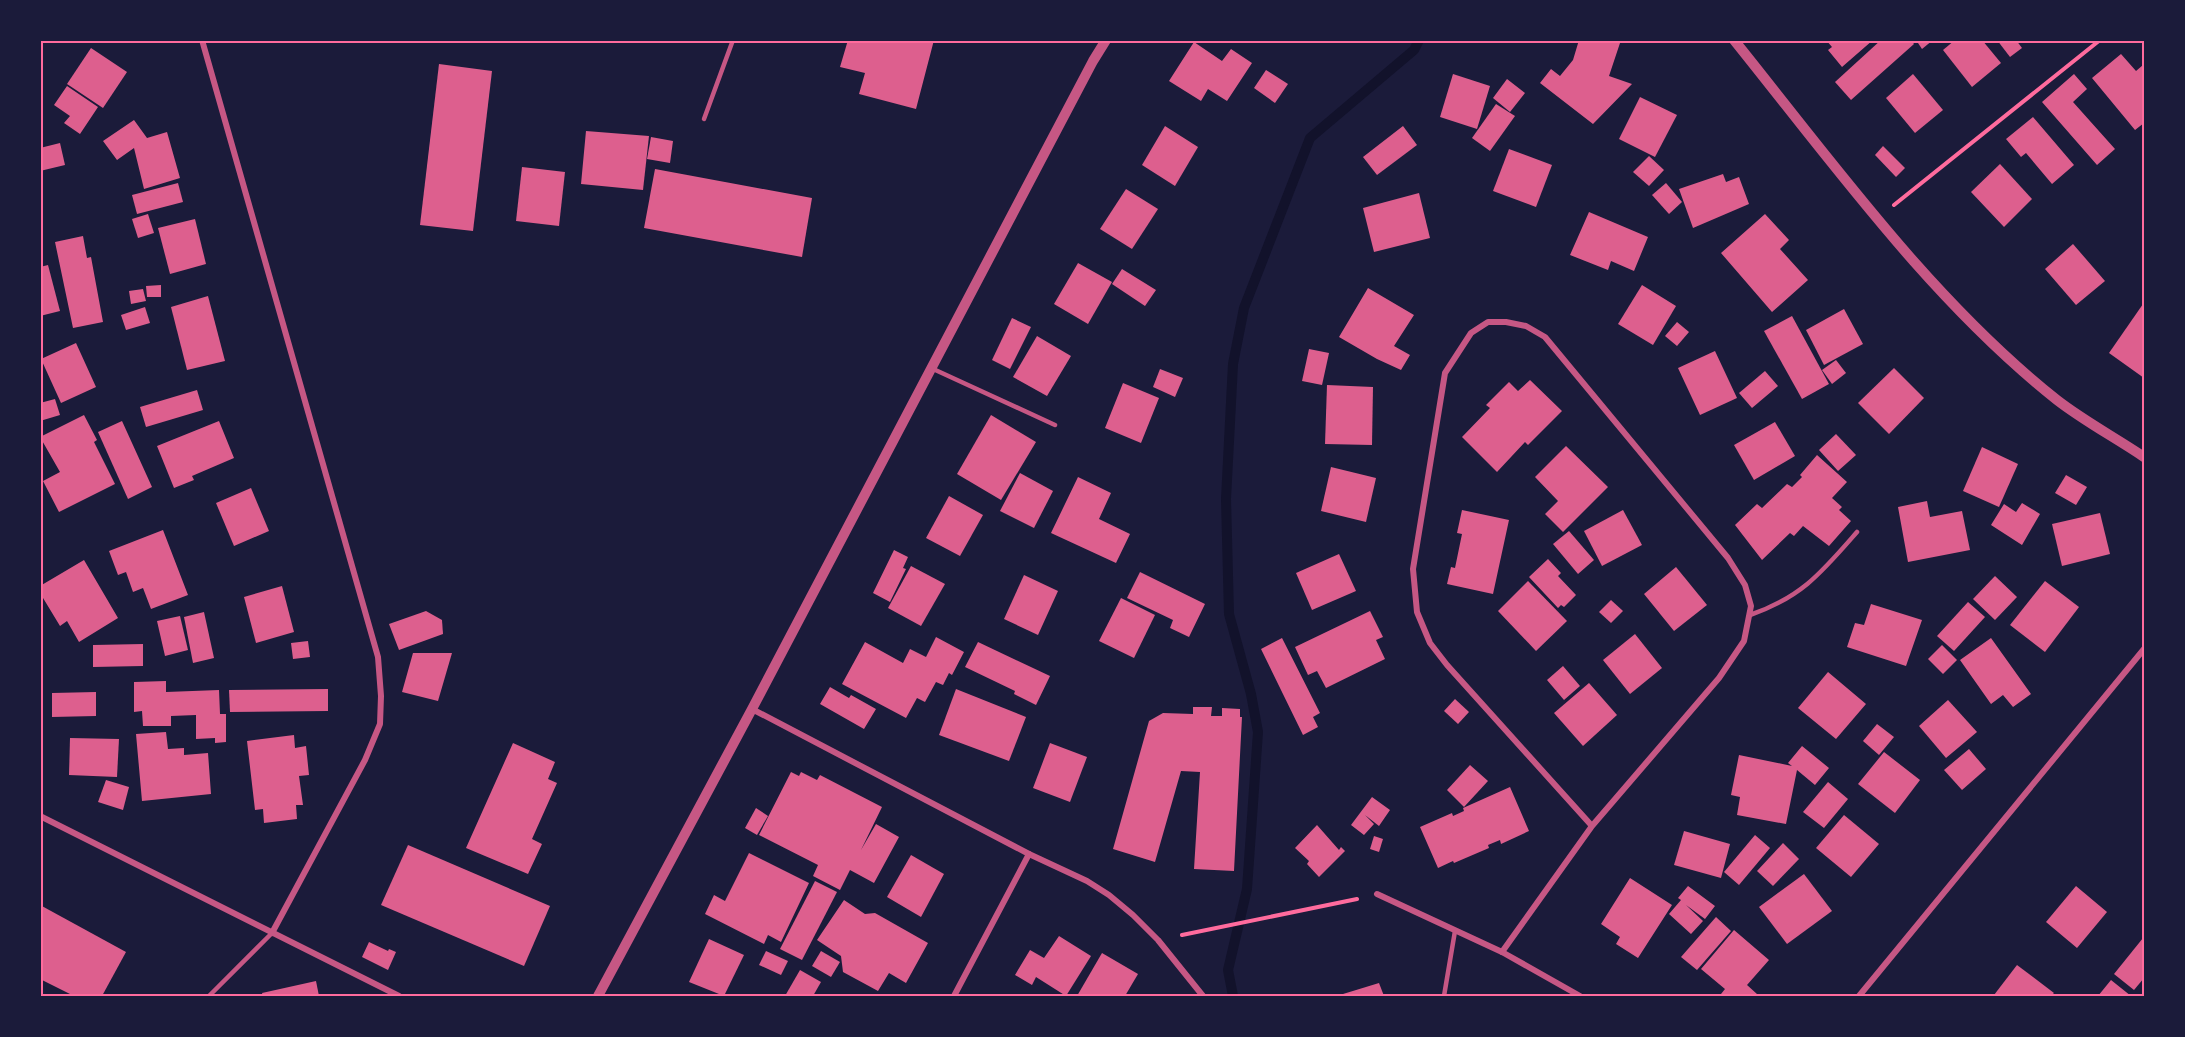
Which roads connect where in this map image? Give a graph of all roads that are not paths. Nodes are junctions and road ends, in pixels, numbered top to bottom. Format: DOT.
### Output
graph roads {
  1 [pos="202,40"];
  2 [pos="733,40"];
  3 [pos="1106,40"];
  4 [pos="1734,40"];
  5 [pos="704,119"];
  6 [pos="931,368"];
  7 [pos="1055,425"];
  8 [pos="2145,457"];
  9 [pos="1857,532"];
  10 [pos="1750,615"];
  11 [pos="2145,649"];
  12 [pos="752,710"];
  13 [pos="40,816"];
  14 [pos="1592,826"];
  15 [pos="1029,854"];
  16 [pos="1377,894"];
  17 [pos="1455,931"];
  18 [pos="272,933"];
  19 [pos="1502,952"];
  20 [pos="208,996"];
  21 [pos="399,996"];
  22 [pos="598,996"];
  23 [pos="954,996"];
  24 [pos="1203,996"];
  25 [pos="1444,996"];
  26 [pos="1580,996"];
  27 [pos="1859,996"];
  1 -- 18 [label="street"];
  2 -- 5 [label="lane"];
  3 -- 6 [label="street"];
  4 -- 8 [label="street"];
  6 -- 7 [label="lane"];
  6 -- 12 [label="street"];
  9 -- 10 [label="lane"];
  10 -- 14 [label="street"];
  10 -- 14 [label="street"];
  11 -- 27 [label="street"];
  12 -- 15 [label="street"];
  12 -- 22 [label="street"];
  13 -- 18 [label="street"];
  14 -- 19 [label="street"];
  15 -- 23 [label="street"];
  15 -- 24 [label="street"];
  16 -- 17 [label="street"];
  17 -- 19 [label="street"];
  17 -- 25 [label="lane"];
  18 -- 20 [label="lane"];
  18 -- 21 [label="street"];
  19 -- 26 [label="street"];
}
